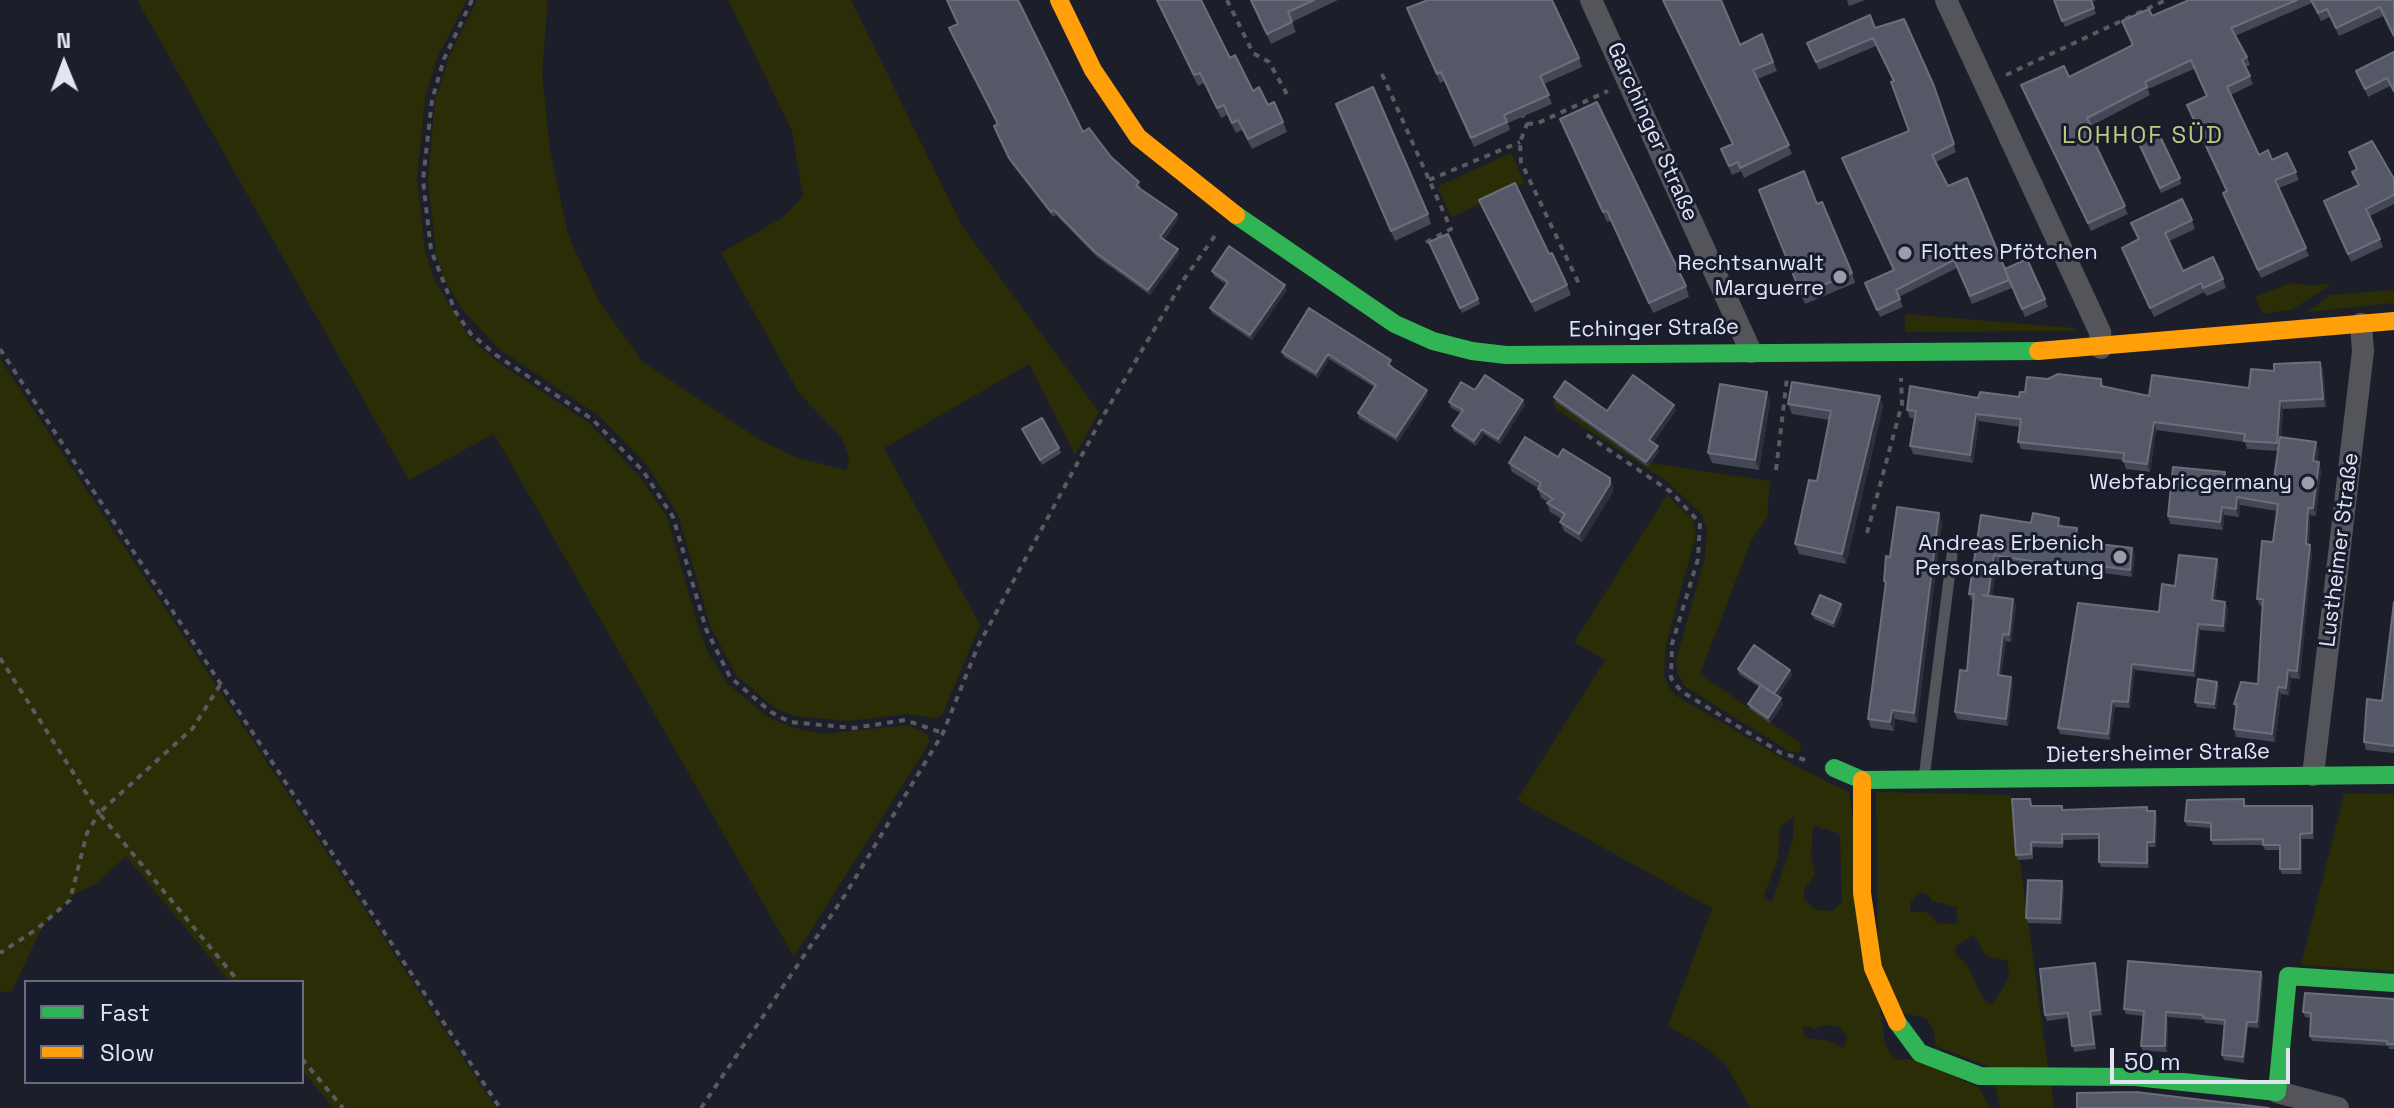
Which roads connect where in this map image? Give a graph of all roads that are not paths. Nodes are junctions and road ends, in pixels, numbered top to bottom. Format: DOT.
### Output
graph roads {
  1 [pos="1059,0"];
  2 [pos="1591,0"];
  3 [pos="1946,0"];
  4 [pos="2394,321"];
  5 [pos="2361,324"];
  6 [pos="2101,348"];
  7 [pos="1751,352"];
  8 [pos="1952,555"];
  9 [pos="1834,768"];
  10 [pos="2313,775"];
  11 [pos="2394,775"];
  12 [pos="1924,779"];
  13 [pos="1862,780"];
  14 [pos="2394,983"];
  15 [pos="2277,1092"];
  16 [pos="2338,1108"];
  1 -- 7 [label="street, Echinger Straße"];
  2 -- 7 [label="street, Garchinger Straße"];
  3 -- 6 [label="street"];
  4 -- 5 [label="street, Echinger Straße"];
  5 -- 6 [label="street, Echinger Straße"];
  5 -- 10 [label="street, Lustheimer Straße"];
  6 -- 7 [label="street, Echinger Straße"];
  8 -- 12 [label="lane"];
  9 -- 13 [label="street, Dietersheimer Straße"];
  10 -- 11 [label="street, Dietersheimer Straße"];
  10 -- 12 [label="street, Dietersheimer Straße"];
  12 -- 13 [label="street, Dietersheimer Straße"];
  13 -- 15 [label="street"];
  14 -- 15 [label="street"];
  15 -- 16 [label="street"];
}
